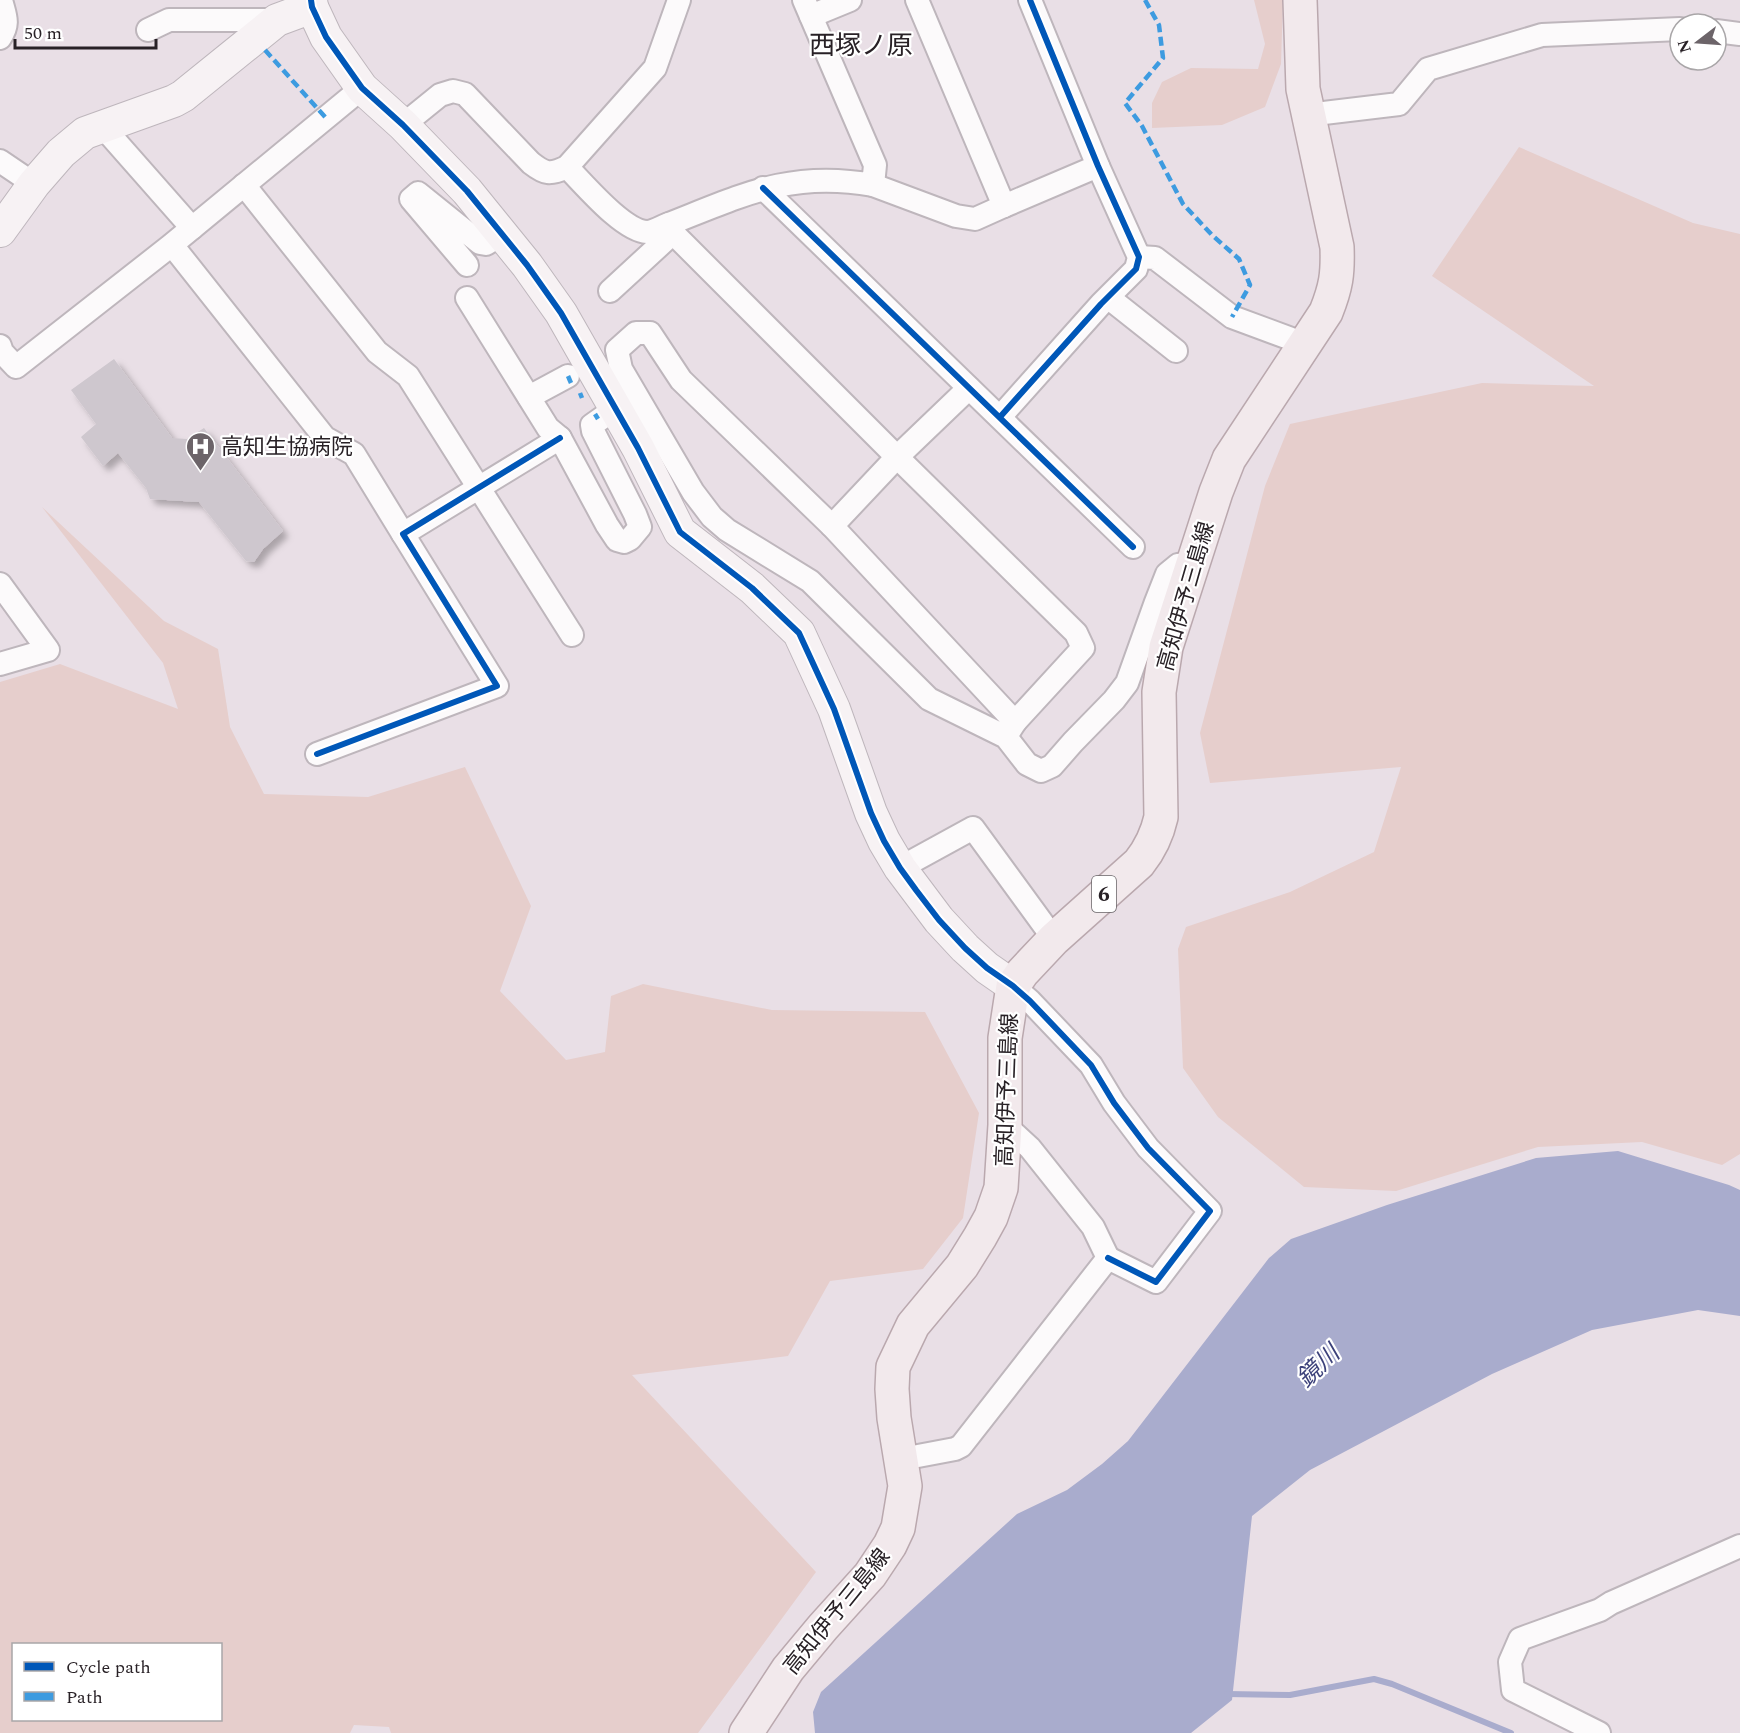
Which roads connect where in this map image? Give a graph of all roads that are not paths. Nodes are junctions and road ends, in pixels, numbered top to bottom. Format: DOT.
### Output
graph roads {
  1 [pos="1,0"];
  2 [pos="679,0"];
  3 [pos="850,0"];
  4 [pos="917,0"];
  5 [pos="1030,0"];
  6 [pos="1300,0"];
  7 [pos="318,2"];
  8 [pos="808,8"];
  9 [pos="277,20"];
  10 [pos="148,30"];
  11 [pos="1668,30"];
  12 [pos="0,38"];
  13 [pos="362,88"];
  14 [pos="1308,115"];
  15 [pos="403,125"];
  16 [pos="103,127"];
  17 [pos="0,161"];
  18 [pos="1098,165"];
  19 [pos="567,167"];
  20 [pos="34,184"];
  21 [pos="873,184"];
  22 [pos="244,185"];
  23 [pos="764,188"];
  24 [pos="1004,207"];
  25 [pos="192,228"];
  26 [pos="671,229"];
  27 [pos="0,231"];
  28 [pos="502,234"];
  29 [pos="172,245"];
  30 [pos="1139,257"];
  31 [pos="467,265"];
  32 [pos="610,291"];
  33 [pos="467,298"];
  34 [pos="1109,298"];
  35 [pos="1305,344"];
  36 [pos="0,346"];
  37 [pos="1176,351"];
  38 [pos="568,376"];
  39 [pos="969,388"];
  40 [pos="529,397"];
  41 [pos="616,408"];
  42 [pos="999,417"];
  43 [pos="560,438"];
  44 [pos="897,457"];
  45 [pos="478,487"];
  46 [pos="832,526"];
  47 [pos="403,534"];
  48 [pos="1133,547"];
  49 [pos="1194,563"];
  50 [pos="0,585"];
  51 [pos="572,635"];
  52 [pos="0,664"];
  53 [pos="1010,730"];
  54 [pos="317,754"];
  55 [pos="900,868"];
  56 [pos="1054,939"];
  57 [pos="1013,986"];
  58 [pos="1005,1125"];
  59 [pos="1108,1258"];
  60 [pos="902,1459"];
  61 [pos="1740,1546"];
  62 [pos="746,1733"];
  63 [pos="1599,1733"];
  1 -- 12 [label="street"];
  2 -- 19 [label="street"];
  3 -- 8 [label="street"];
  4 -- 24 [label="street"];
  5 -- 18 [label="street"];
  6 -- 14 [label="main road, 高知伊予三島線 / 6"];
  7 -- 9 [label="street"];
  7 -- 13 [label="street"];
  8 -- 21 [label="street"];
  9 -- 10 [label="street"];
  9 -- 16 [label="street"];
  11 -- 14 [label="street"];
  13 -- 15 [label="street"];
  13 -- 22 [label="street"];
  14 -- 35 [label="main road, 高知伊予三島線 / 6"];
  15 -- 19 [label="street"];
  15 -- 28 [label="street"];
  16 -- 20 [label="street"];
  16 -- 25 [label="street"];
  17 -- 20 [label="street"];
  18 -- 24 [label="street"];
  18 -- 30 [label="street"];
  19 -- 26 [label="street"];
  20 -- 27 [label="street"];
  21 -- 23 [label="street"];
  21 -- 24 [label="street"];
  22 -- 25 [label="street"];
  22 -- 45 [label="street"];
  23 -- 26 [label="street"];
  23 -- 39 [label="street"];
  25 -- 29 [label="street"];
  26 -- 32 [label="street"];
  26 -- 44 [label="street"];
  28 -- 31 [label="street"];
  28 -- 41 [label="street"];
  29 -- 36 [label="street"];
  29 -- 47 [label="street"];
  30 -- 34 [label="street"];
  30 -- 35 [label="street"];
  33 -- 40 [label="street"];
  34 -- 37 [label="street"];
  34 -- 42 [label="street"];
  35 -- 49 [label="main road, 高知伊予三島線 / 6"];
  38 -- 40 [label="street"];
  39 -- 42 [label="street"];
  39 -- 44 [label="street"];
  40 -- 43 [label="street"];
  41 -- 43 [label="street"];
  41 -- 55 [label="street"];
  42 -- 48 [label="street"];
  43 -- 45 [label="street"];
  44 -- 46 [label="street"];
  44 -- 53 [label="street"];
  45 -- 47 [label="street"];
  45 -- 51 [label="street"];
  46 -- 53 [label="street"];
  46 -- 53 [label="street"];
  47 -- 54 [label="street"];
  49 -- 53 [label="street"];
  49 -- 56 [label="main road, 高知伊予三島線 / 6"];
  50 -- 52 [label="street"];
  55 -- 56 [label="street"];
  55 -- 57 [label="street"];
  56 -- 57 [label="main road, 高知伊予三島線 / 6"];
  57 -- 58 [label="main road, 高知伊予三島線"];
  57 -- 59 [label="street"];
  58 -- 59 [label="street"];
  58 -- 60 [label="main road, 高知伊予三島線"];
  59 -- 60 [label="street"];
  60 -- 62 [label="main road, 高知伊予三島線"];
  61 -- 63 [label="street"];
}
